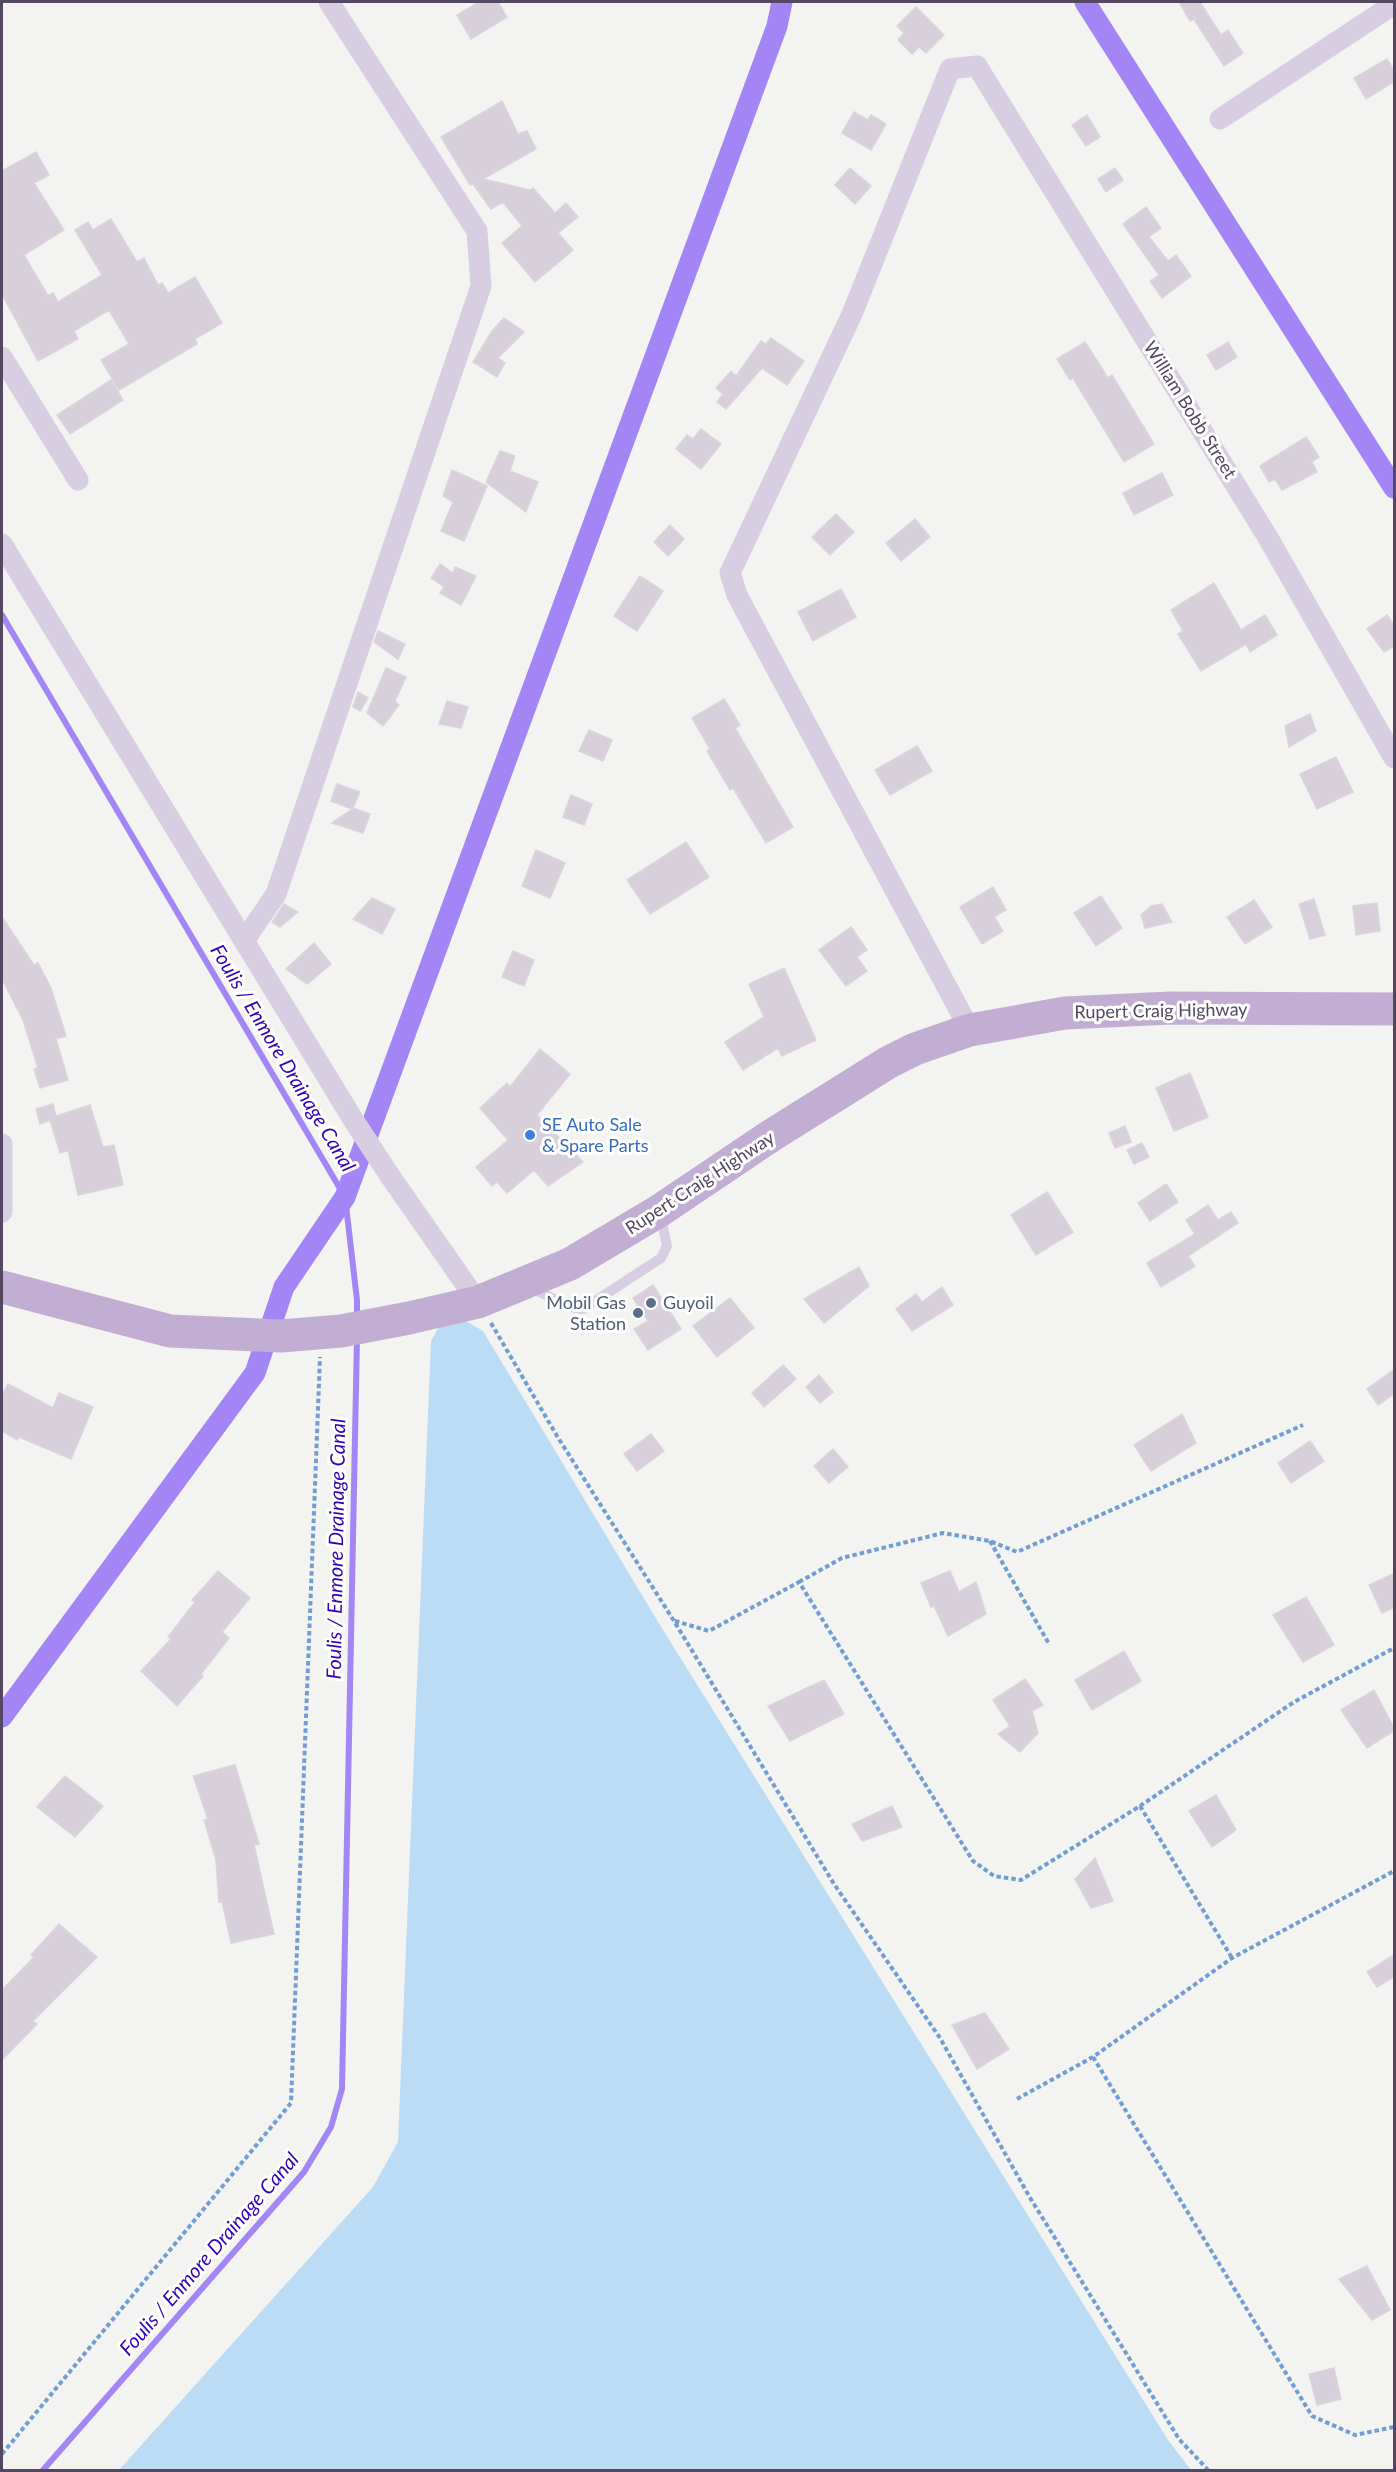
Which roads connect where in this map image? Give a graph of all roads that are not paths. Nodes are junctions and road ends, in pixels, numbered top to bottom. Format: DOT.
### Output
graph roads {
  1 [pos="329,2"];
  2 [pos="1394,3"];
  3 [pos="1220,120"];
  4 [pos="2,357"];
  5 [pos="78,480"];
  6 [pos="2,544"];
  7 [pos="1395,758"];
  8 [pos="244,941"];
  9 [pos="1395,1009"];
  10 [pos="970,1030"];
  11 [pos="2,1144"];
  12 [pos="659,1211"];
  13 [pos="2,1212"];
  14 [pos="523,1284"];
  15 [pos="2,1287"];
  16 [pos="478,1302"];
  1 -- 8 [label="street"];
  2 -- 3 [label="street"];
  4 -- 5 [label="street"];
  6 -- 8 [label="street"];
  7 -- 10 [label="street, William Bobb Street"];
  8 -- 16 [label="street"];
  9 -- 10 [label="main road, Rupert Craig Highway"];
  10 -- 12 [label="main road, Rupert Craig Highway"];
  11 -- 13 [label="street"];
  12 -- 14 [label="main road, Rupert Craig Highway"];
  12 -- 14 [label="lane"];
  14 -- 16 [label="main road, Rupert Craig Highway"];
  15 -- 16 [label="main road, Rupert Craig Highway"];
}
